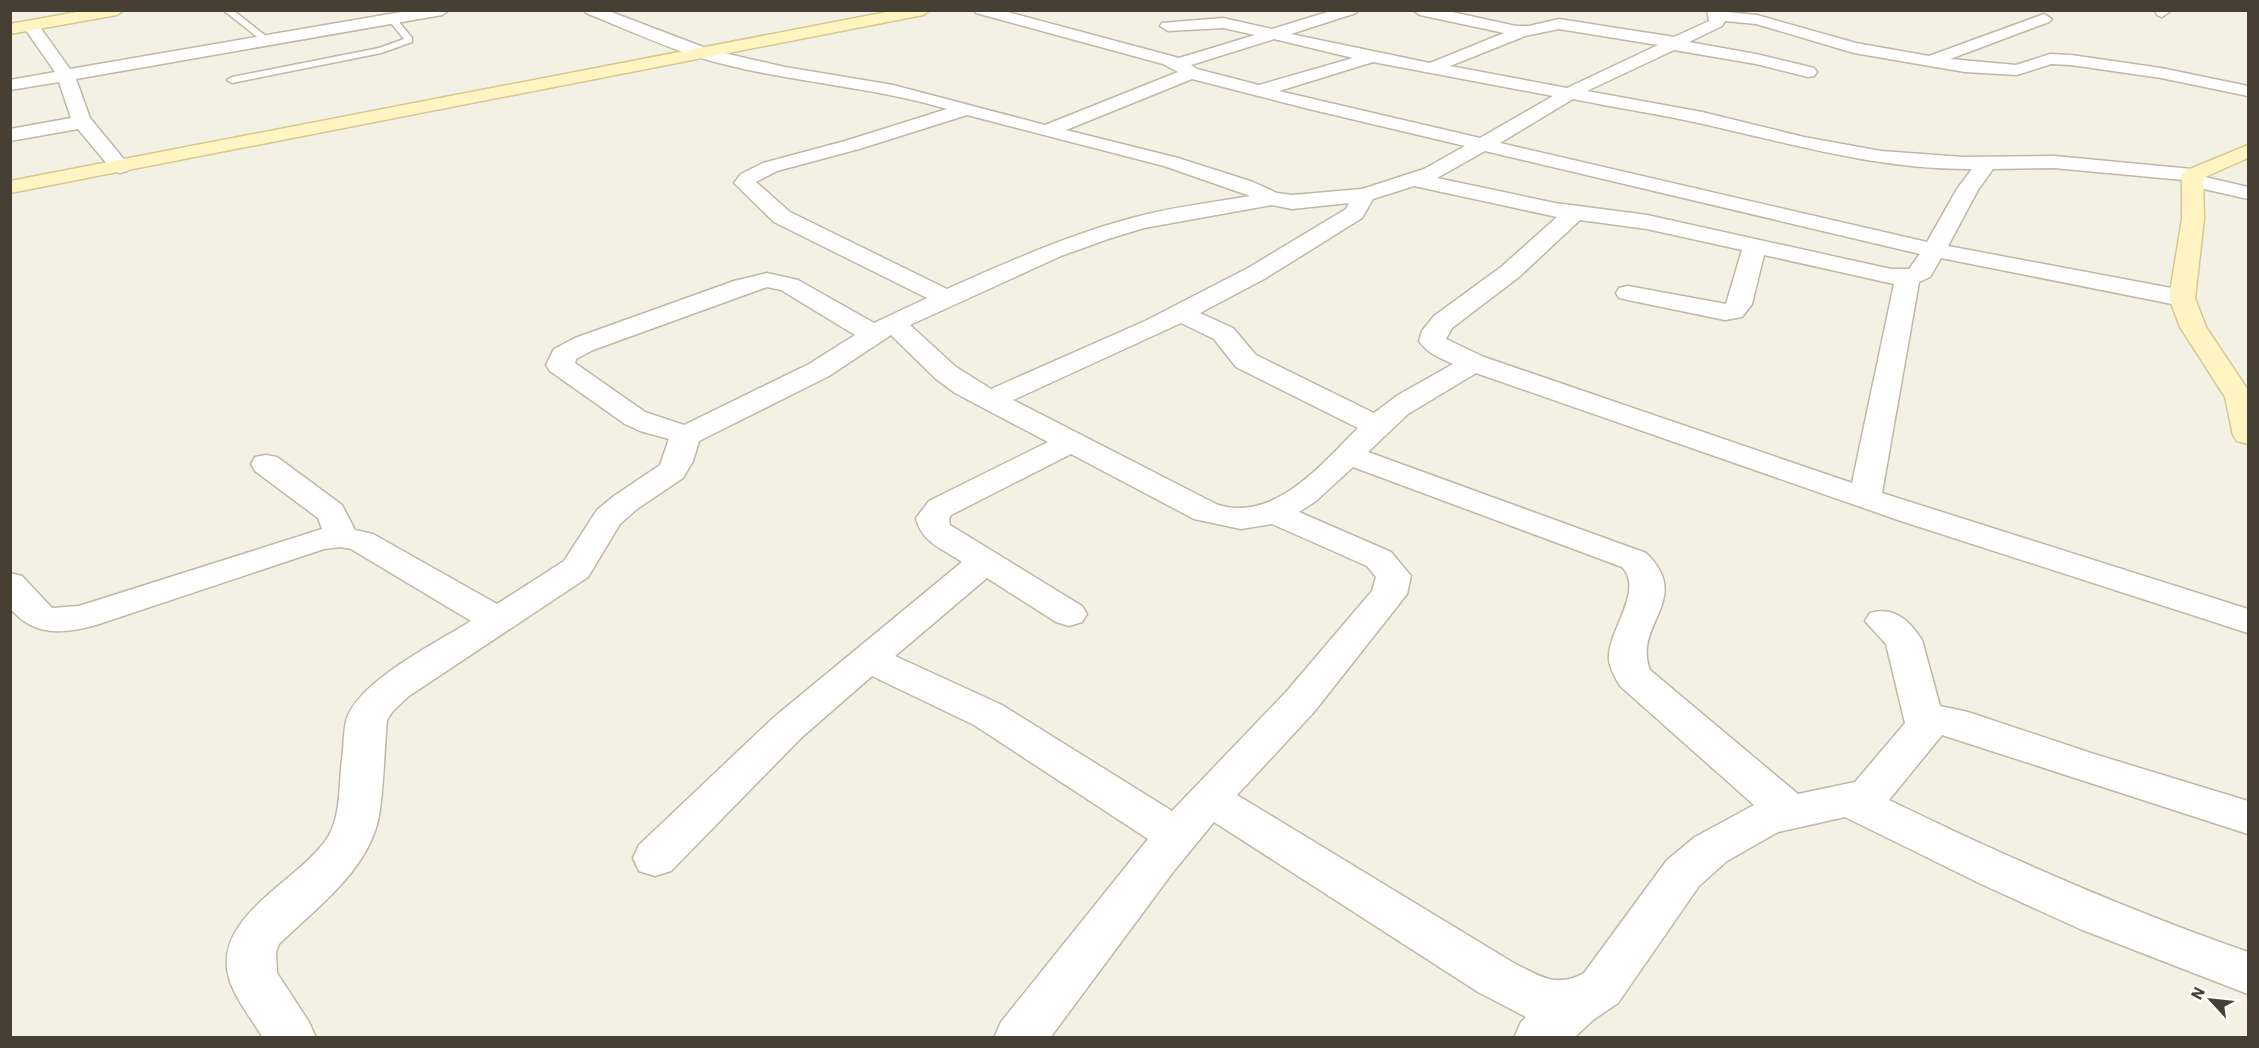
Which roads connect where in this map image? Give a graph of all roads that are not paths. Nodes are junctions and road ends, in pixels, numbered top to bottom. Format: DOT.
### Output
graph roads {
  1 [pos="117,10"];
  2 [pos="227,10"];
  3 [pos="442,10"];
  4 [pos="591,10"];
  5 [pos="923,10"];
  6 [pos="981,10"];
  7 [pos="1351,10"];
  8 [pos="1420,10"];
  9 [pos="1716,13"];
  10 [pos="392,16"];
  11 [pos="303,18"];
  12 [pos="2044,19"];
  13 [pos="31,26"];
  14 [pos="1168,26"];
  15 [pos="10,30"];
  16 [pos="1523,31"];
  17 [pos="321,32"];
  18 [pos="1275,35"];
  19 [pos="268,41"];
  20 [pos="1672,43"];
  21 [pos="706,54"];
  22 [pos="1372,57"];
  23 [pos="1930,61"];
  24 [pos="1185,68"];
  25 [pos="1431,68"];
  26 [pos="1808,72"];
  27 [pos="66,76"];
  28 [pos="232,81"];
  29 [pos="10,85"];
  30 [pos="2248,91"];
  31 [pos="1259,92"];
  32 [pos="1568,95"];
  33 [pos="966,109"];
  34 [pos="83,122"];
  35 [pos="1047,131"];
  36 [pos="10,135"];
  37 [pos="1480,144"];
  38 [pos="2248,151"];
  39 [pos="1987,163"];
  40 [pos="120,166"];
  41 [pos="2192,178"];
  42 [pos="1413,179"];
  43 [pos="10,188"];
  44 [pos="2248,193"];
  45 [pos="1365,195"];
  46 [pos="1272,199"];
  47 [pos="1575,213"];
  48 [pos="1754,248"];
  49 [pos="1933,250"];
  50 [pos="1908,276"];
  51 [pos="1628,293"];
  52 [pos="946,298"];
  53 [pos="2182,298"];
  54 [pos="1180,314"];
  55 [pos="883,328"];
  56 [pos="1474,363"];
  57 [pos="2239,383"];
  58 [pos="990,400"];
  59 [pos="1378,426"];
  60 [pos="687,435"];
  61 [pos="2248,435"];
  62 [pos="1071,442"];
  63 [pos="1348,455"];
  64 [pos="266,464"];
  65 [pos="1865,498"];
  66 [pos="1273,512"];
  67 [pos="341,537"];
  68 [pos="985,561"];
  69 [pos="10,584"];
  70 [pos="1069,614"];
  71 [pos="498,620"];
  72 [pos="1883,621"];
  73 [pos="2248,621"];
  74 [pos="868,659"];
  75 [pos="1926,726"];
  76 [pos="1209,798"];
  77 [pos="1850,801"];
  78 [pos="1791,813"];
  79 [pos="2248,817"];
  80 [pos="1177,836"];
  81 [pos="655,858"];
  82 [pos="2248,974"];
  83 [pos="1575,1004"];
  84 [pos="291,1038"];
  85 [pos="1019,1038"];
  86 [pos="1539,1038"];
  1 -- 13 [label="street"];
  2 -- 19 [label="lane"];
  3 -- 10 [label="street"];
  4 -- 21 [label="street"];
  5 -- 21 [label="street"];
  6 -- 24 [label="street"];
  7 -- 18 [label="street"];
  8 -- 16 [label="street"];
  9 -- 20 [label="street"];
  9 -- 23 [label="street"];
  10 -- 17 [label="street"];
  10 -- 28 [label="lane"];
  11 -- 17 [label="street"];
  12 -- 23 [label="street"];
  13 -- 15 [label="street"];
  13 -- 27 [label="street"];
  14 -- 18 [label="street"];
  16 -- 20 [label="street"];
  16 -- 25 [label="street"];
  17 -- 19 [label="street"];
  18 -- 22 [label="street"];
  18 -- 24 [label="street"];
  19 -- 27 [label="street"];
  20 -- 26 [label="street"];
  20 -- 32 [label="street"];
  21 -- 33 [label="street"];
  21 -- 40 [label="street"];
  22 -- 25 [label="street"];
  22 -- 31 [label="street"];
  23 -- 30 [label="street"];
  24 -- 31 [label="street"];
  24 -- 35 [label="street"];
  25 -- 32 [label="street"];
  27 -- 29 [label="street"];
  27 -- 34 [label="street"];
  31 -- 37 [label="street"];
  32 -- 37 [label="street"];
  32 -- 39 [label="street"];
  33 -- 35 [label="street"];
  33 -- 52 [label="street"];
  34 -- 36 [label="street"];
  34 -- 40 [label="street"];
  35 -- 46 [label="street"];
  37 -- 42 [label="street"];
  37 -- 49 [label="street"];
  38 -- 41 [label="street"];
  39 -- 41 [label="street"];
  39 -- 49 [label="street"];
  40 -- 43 [label="street"];
  41 -- 44 [label="street"];
  41 -- 53 [label="street"];
  42 -- 45 [label="street"];
  42 -- 47 [label="street"];
  45 -- 46 [label="street"];
  45 -- 54 [label="street"];
  46 -- 52 [label="street"];
  47 -- 48 [label="street"];
  47 -- 56 [label="street"];
  48 -- 50 [label="street"];
  48 -- 51 [label="street"];
  49 -- 50 [label="street"];
  49 -- 53 [label="street"];
  50 -- 65 [label="street"];
  52 -- 55 [label="street"];
  53 -- 57 [label="street"];
  54 -- 58 [label="street"];
  54 -- 59 [label="street"];
  55 -- 58 [label="street"];
  55 -- 60 [label="street"];
  55 -- 60 [label="street"];
  56 -- 59 [label="street"];
  56 -- 65 [label="street"];
  57 -- 61 [label="street"];
  58 -- 62 [label="street"];
  59 -- 63 [label="street"];
  60 -- 71 [label="street"];
  62 -- 66 [label="street"];
  62 -- 68 [label="street"];
  63 -- 66 [label="street"];
  63 -- 78 [label="street"];
  64 -- 67 [label="street"];
  65 -- 73 [label="street"];
  66 -- 76 [label="street"];
  67 -- 69 [label="street"];
  67 -- 71 [label="street"];
  68 -- 70 [label="street"];
  68 -- 74 [label="street"];
  71 -- 84 [label="street"];
  72 -- 75 [label="street"];
  74 -- 80 [label="street"];
  74 -- 81 [label="street"];
  75 -- 77 [label="street"];
  75 -- 79 [label="street"];
  76 -- 80 [label="street"];
  76 -- 83 [label="street"];
  77 -- 78 [label="street"];
  77 -- 82 [label="street"];
  78 -- 83 [label="street"];
  80 -- 85 [label="street"];
  83 -- 86 [label="street"];
}
